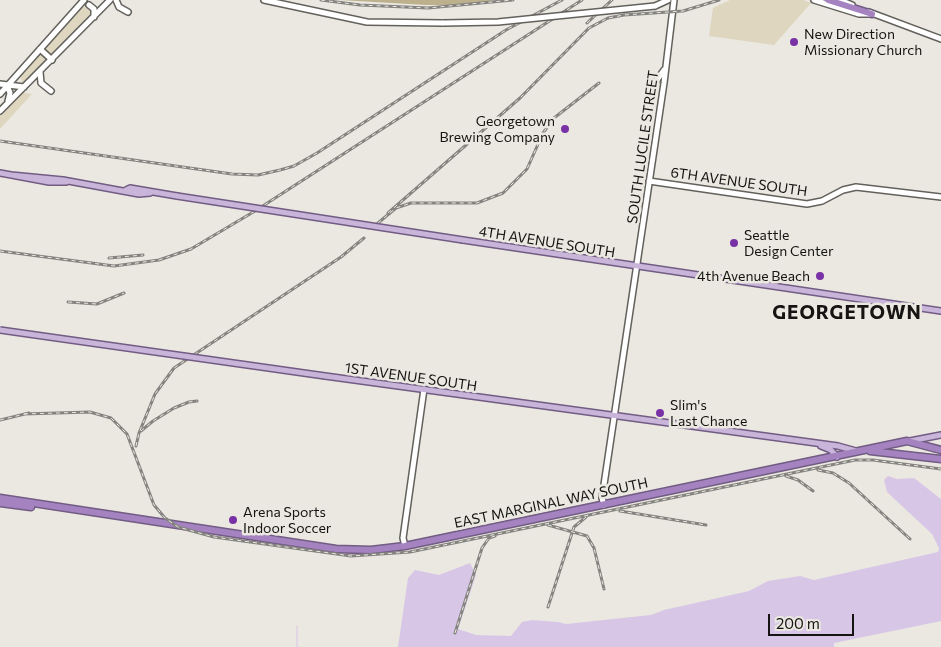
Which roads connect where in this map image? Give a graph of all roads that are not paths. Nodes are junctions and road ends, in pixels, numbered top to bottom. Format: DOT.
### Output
graph roads {
  1 [pos="84,0"];
  2 [pos="101,0"];
  3 [pos="110,0"];
  4 [pos="116,0"];
  5 [pos="264,0"];
  6 [pos="668,0"];
  7 [pos="674,0"];
  8 [pos="814,0"];
  9 [pos="828,0"];
  10 [pos="840,0"];
  11 [pos="89,5"];
  12 [pos="103,8"];
  13 [pos="128,12"];
  14 [pos="872,14"];
  15 [pos="94,18"];
  16 [pos="941,40"];
  17 [pos="40,49"];
  18 [pos="52,60"];
  19 [pos="667,61"];
  20 [pos="41,71"];
  21 [pos="19,73"];
  22 [pos="0,84"];
  23 [pos="654,84"];
  24 [pos="7,85"];
  25 [pos="24,87"];
  26 [pos="51,91"];
  27 [pos="0,94"];
  28 [pos="8,102"];
  29 [pos="0,111"];
  30 [pos="0,173"];
  31 [pos="11,175"];
  32 [pos="40,177"];
  33 [pos="23,178"];
  34 [pos="649,181"];
  35 [pos="66,182"];
  36 [pos="941,197"];
  37 [pos="636,266"];
  38 [pos="941,311"];
  39 [pos="0,330"];
  40 [pos="424,389"];
  41 [pos="614,417"];
  42 [pos="941,435"];
  43 [pos="907,441"];
  44 [pos="819,444"];
  45 [pos="867,450"];
  46 [pos="941,450"];
  47 [pos="859,452"];
  48 [pos="837,457"];
  49 [pos="941,459"];
  50 [pos="0,498"];
  51 [pos="0,503"];
  52 [pos="604,505"];
  53 [pos="164,523"];
  54 [pos="405,546"];
  1 -- 17 [label="street"];
  2 -- 12 [label="street"];
  3 -- 12 [label="street"];
  4 -- 13 [label="street"];
  5 -- 6 [label="street, bridge"];
  7 -- 19 [label="street, SOUTH LUCILE STREET"];
  8 -- 14 [label="street"];
  9 -- 14 [label="highway"];
  10 -- 14 [label="street"];
  11 -- 15 [label="street"];
  12 -- 15 [label="street"];
  14 -- 16 [label="street"];
  15 -- 18 [label="street"];
  17 -- 18 [label="street"];
  17 -- 21 [label="street"];
  18 -- 20 [label="street"];
  19 -- 23 [label="street"];
  19 -- 34 [label="street, SOUTH LUCILE STREET"];
  20 -- 25 [label="street"];
  20 -- 26 [label="street"];
  21 -- 24 [label="street"];
  21 -- 25 [label="street"];
  22 -- 24 [label="street"];
  24 -- 25 [label="street"];
  24 -- 27 [label="street"];
  24 -- 28 [label="street"];
  25 -- 28 [label="street"];
  28 -- 29 [label="street"];
  30 -- 31 [label="main road, 4TH AVENUE SOUTH"];
  31 -- 32 [label="main road, 4TH AVENUE SOUTH"];
  31 -- 33 [label="main road, 4TH AVENUE SOUTH"];
  32 -- 33 [label="main road"];
  32 -- 35 [label="main road, 4TH AVENUE SOUTH"];
  33 -- 35 [label="main road, 4TH AVENUE SOUTH"];
  34 -- 36 [label="street, 6TH AVENUE SOUTH"];
  34 -- 37 [label="street, SOUTH LUCILE STREET"];
  35 -- 37 [label="main road, 4TH AVENUE SOUTH, bridge"];
  37 -- 38 [label="main road, 4TH AVENUE SOUTH"];
  37 -- 41 [label="street, SOUTH LUCILE STREET"];
  39 -- 40 [label="main road, 1ST AVENUE SOUTH, bridge"];
  40 -- 41 [label="main road, 1ST AVENUE SOUTH"];
  40 -- 54 [label="street"];
  41 -- 44 [label="main road, 1ST AVENUE SOUTH"];
  41 -- 52 [label="street, SOUTH LUCILE STREET"];
  42 -- 43 [label="main road, EAST MARGINAL WAY SOUTH"];
  43 -- 45 [label="highway, EAST MARGINAL WAY SOUTH"];
  43 -- 46 [label="highway"];
  44 -- 47 [label="main road, 1ST AVENUE SOUTH"];
  44 -- 48 [label="main road, 1ST AVENUE SOUTH"];
  45 -- 47 [label="highway, EAST MARGINAL WAY SOUTH"];
  45 -- 49 [label="highway"];
  47 -- 48 [label="highway, EAST MARGINAL WAY SOUTH"];
  48 -- 52 [label="highway, EAST MARGINAL WAY SOUTH"];
  50 -- 53 [label="highway, EAST MARGINAL WAY SOUTH"];
  51 -- 53 [label="highway, EAST MARGINAL WAY SOUTH"];
  52 -- 54 [label="highway, EAST MARGINAL WAY SOUTH"];
  53 -- 54 [label="highway, EAST MARGINAL WAY SOUTH"];
}
